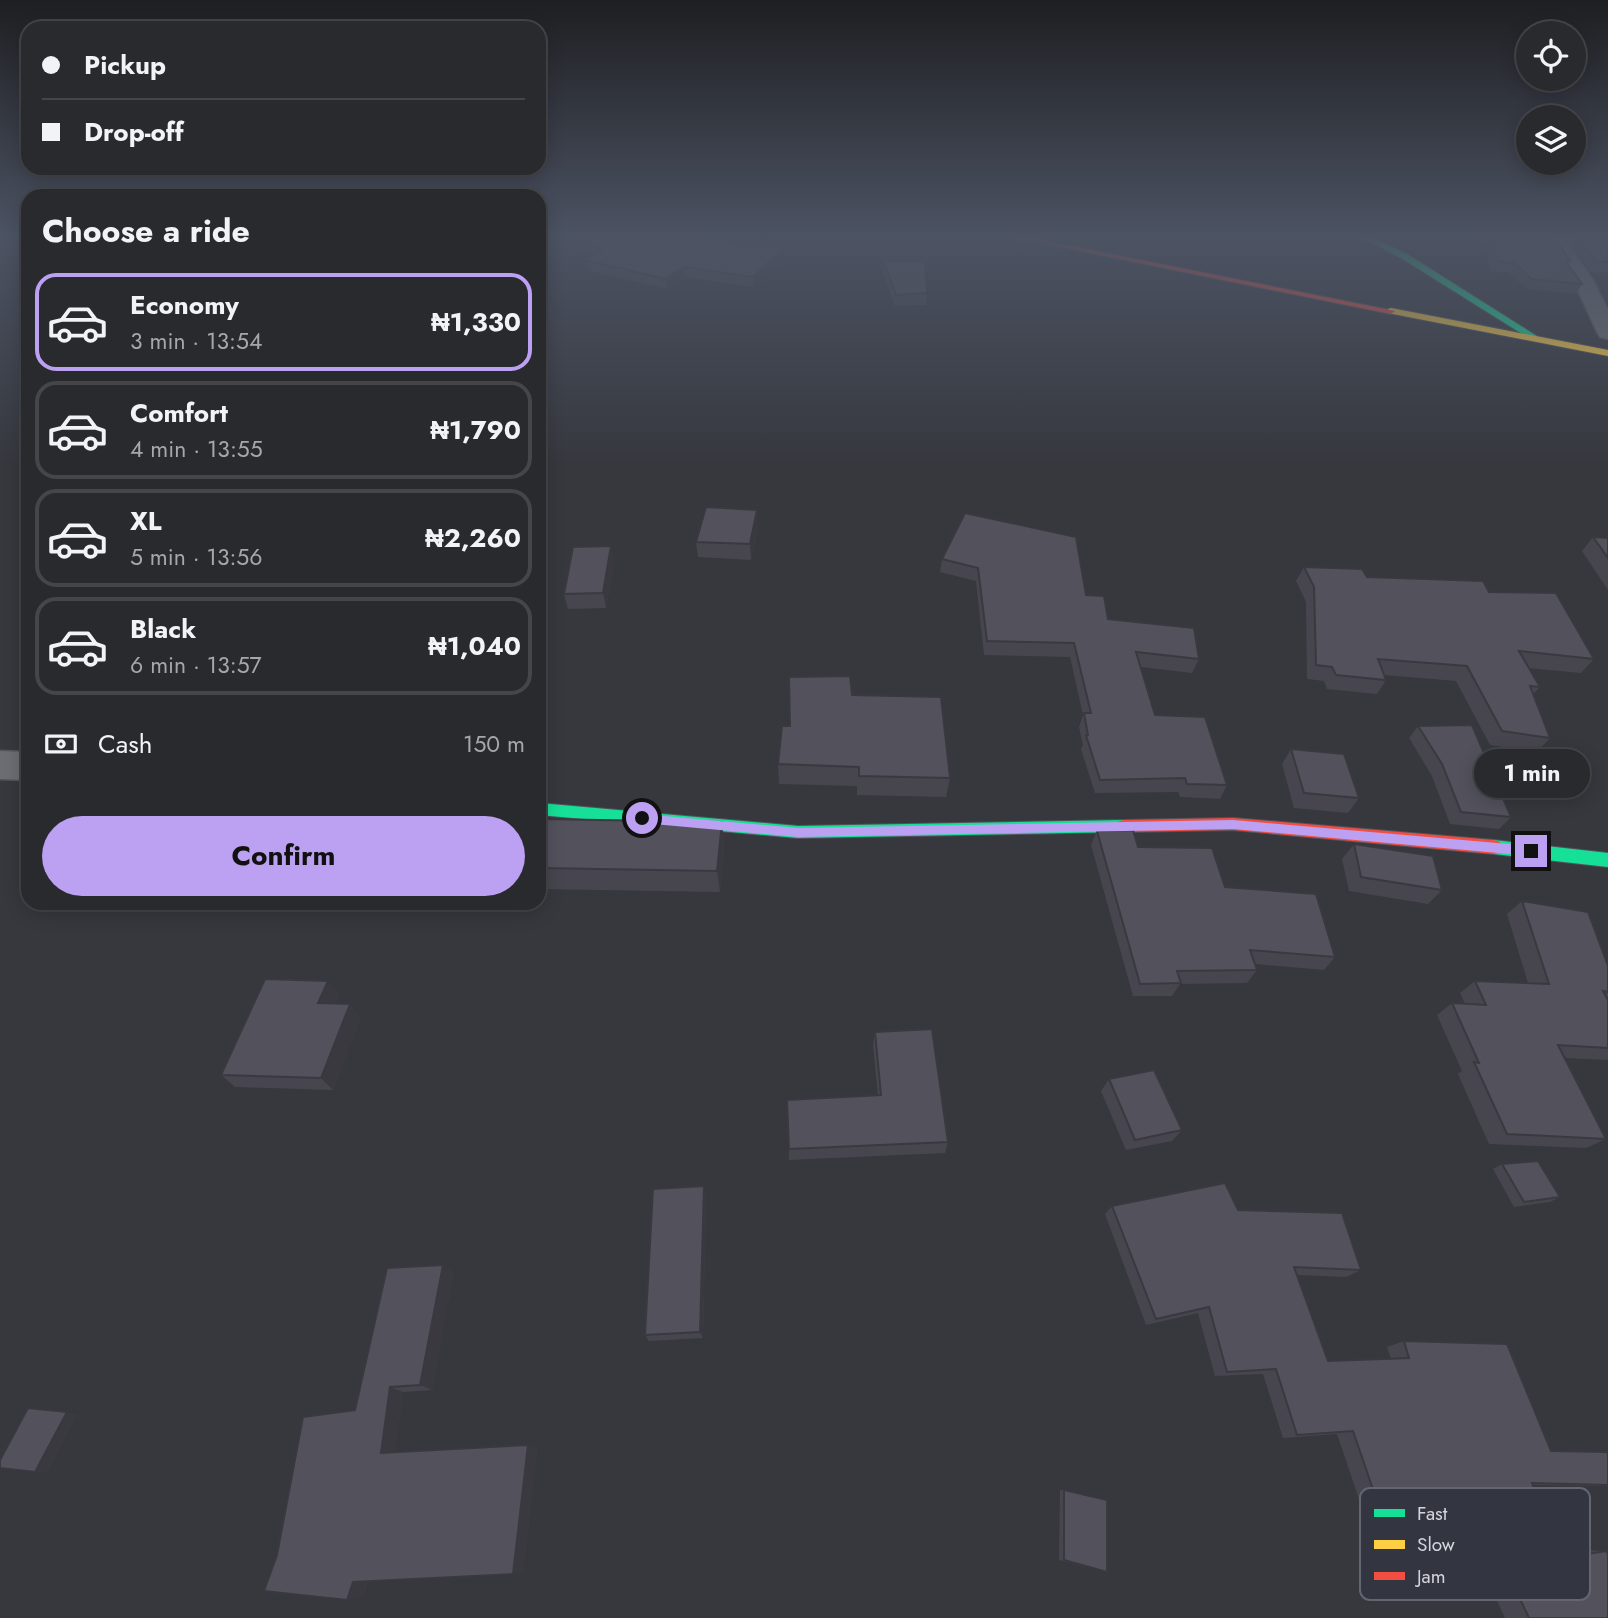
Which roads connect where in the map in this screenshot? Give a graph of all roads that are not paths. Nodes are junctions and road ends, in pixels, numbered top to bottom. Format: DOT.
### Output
graph roads {
  1 [pos="1409,314"];
  2 [pos="1496,314"];
  3 [pos="1599,314"];
  4 [pos="1608,332"];
  5 [pos="1535,338"];
  6 [pos="1608,353"];
  7 [pos="0,765"];
  8 [pos="21,766"];
  9 [pos="546,810"];
  10 [pos="1608,860"];
  1 -- 5 [label="street"];
  2 -- 5 [label="street"];
  3 -- 4 [label="street"];
  5 -- 6 [label="street"];
  7 -- 8 [label="street"];
  9 -- 10 [label="street"];
}
